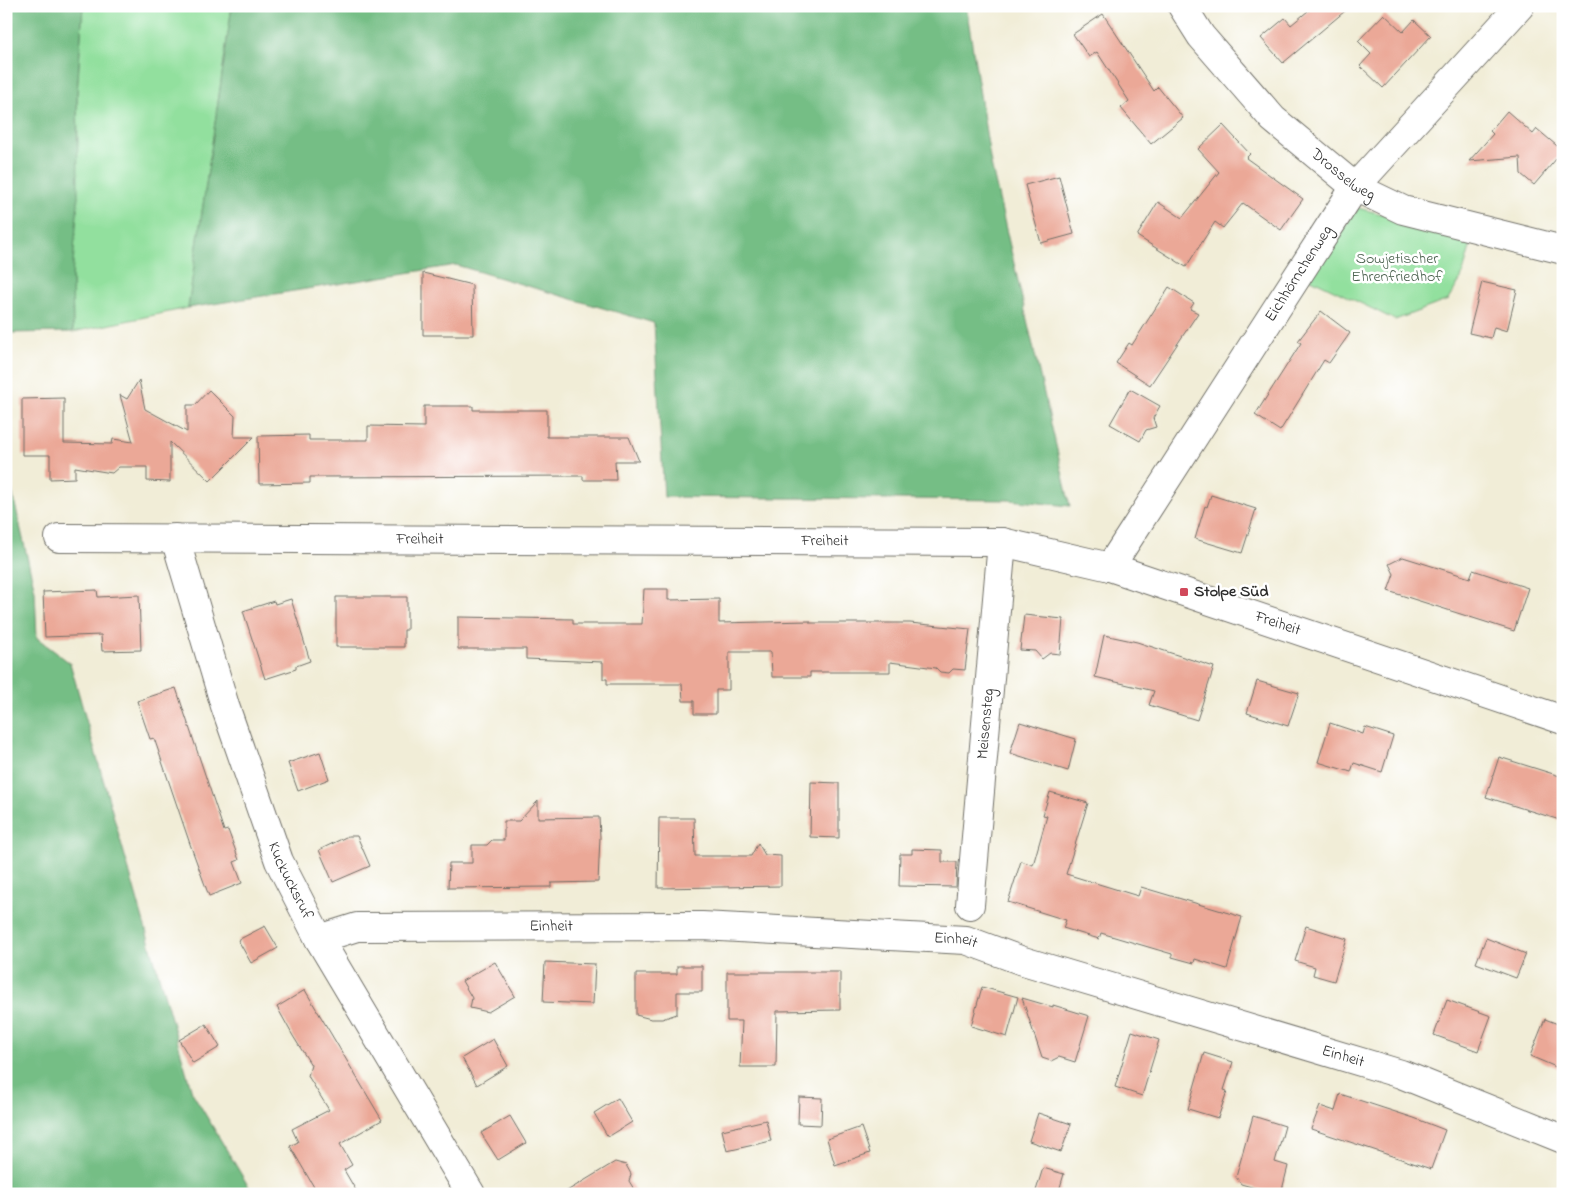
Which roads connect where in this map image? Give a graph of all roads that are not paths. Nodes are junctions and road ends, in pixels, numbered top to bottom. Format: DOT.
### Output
graph roads {
  1 [pos="1182,6"];
  2 [pos="1520,6"];
  3 [pos="1355,187"];
  4 [pos="1563,250"];
  5 [pos="59,538"];
  6 [pos="176,538"];
  7 [pos="1002,542"];
  8 [pos="1110,567"];
  9 [pos="1563,720"];
  10 [pos="970,905"];
  11 [pos="319,939"];
  12 [pos="1563,1139"];
  13 [pos="471,1194"];
  1 -- 3 [label="street, Drosselweg"];
  2 -- 3 [label="street, Eichhörnchenweg"];
  3 -- 4 [label="street, Drosselweg"];
  3 -- 8 [label="street, Eichhörnchenweg"];
  5 -- 6 [label="street, Freiheit"];
  6 -- 7 [label="street, Freiheit"];
  6 -- 11 [label="street, Kuckucksruf"];
  7 -- 8 [label="street, Freiheit"];
  7 -- 10 [label="street, Meisensteg"];
  8 -- 9 [label="street, Freiheit"];
  11 -- 12 [label="street, Einheit"];
  11 -- 13 [label="street, Kuckucksruf"];
}
